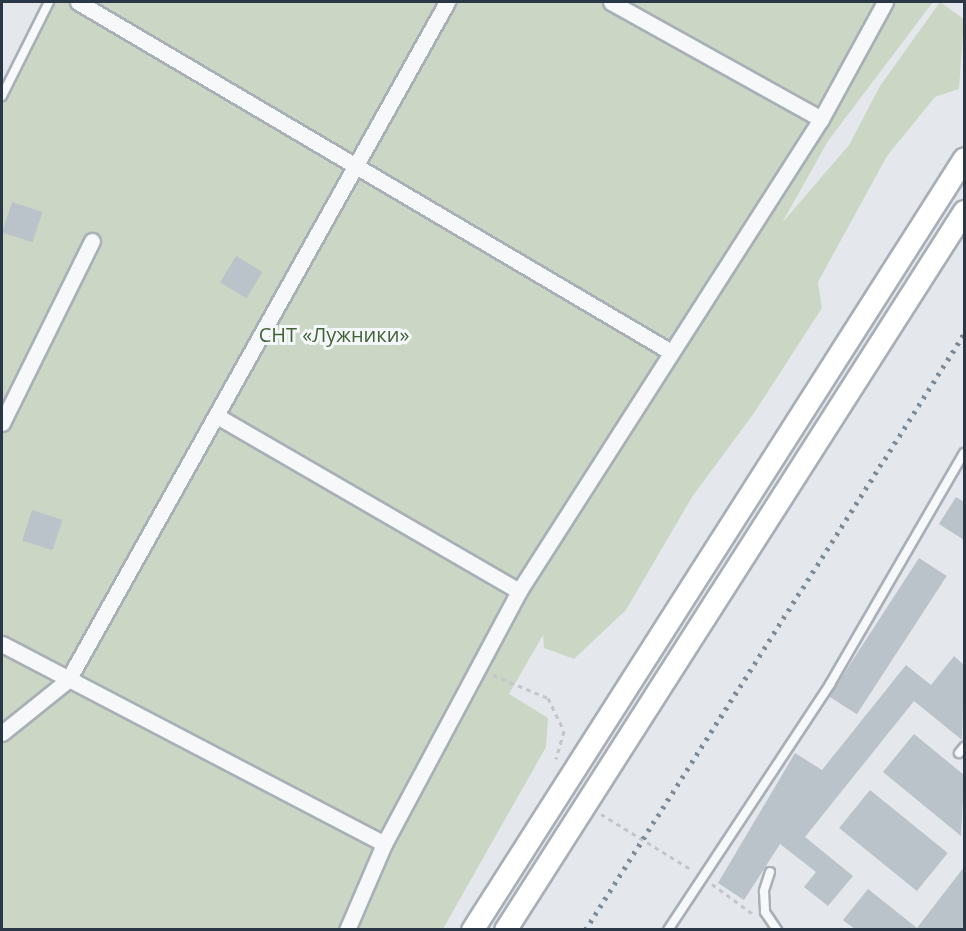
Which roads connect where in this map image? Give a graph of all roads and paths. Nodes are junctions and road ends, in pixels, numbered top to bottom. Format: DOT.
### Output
graph roads {
  1 [pos="49,2"];
  2 [pos="78,2"];
  3 [pos="447,2"];
  4 [pos="611,2"];
  5 [pos="885,2"];
  6 [pos="2,96"];
  7 [pos="821,120"];
  8 [pos="964,158"];
  9 [pos="356,165"];
  10 [pos="964,211"];
  11 [pos="92,241"];
  12 [pos="671,352"];
  13 [pos="217,416"];
  14 [pos="2,423"];
  15 [pos="964,453"];
  16 [pos="519,591"];
  17 [pos="2,644"];
  18 [pos="477,670"];
  19 [pos="68,680"];
  20 [pos="2,733"];
  21 [pos="562,789"];
  22 [pos="585,804"];
  23 [pos="384,844"];
  24 [pos="770,872"];
  25 [pos="702,877"];
  26 [pos="347,930"];
  27 [pos="472,930"];
  28 [pos="505,930"];
  29 [pos="668,930"];
  30 [pos="777,930"];
  1 -- 6 [label="lane"];
  2 -- 9 [label="street"];
  3 -- 9 [label="street"];
  4 -- 7 [label="street"];
  5 -- 7 [label="street"];
  7 -- 12 [label="street"];
  8 -- 21 [label="main road"];
  9 -- 12 [label="street"];
  9 -- 13 [label="street"];
  10 -- 22 [label="main road"];
  11 -- 14 [label="street"];
  12 -- 16 [label="street"];
  13 -- 16 [label="street"];
  13 -- 19 [label="street"];
  15 -- 25 [label="lane"];
  16 -- 18 [label="street"];
  17 -- 19 [label="street"];
  18 -- 21 [label="path"];
  18 -- 23 [label="street"];
  19 -- 20 [label="street"];
  19 -- 23 [label="street"];
  21 -- 27 [label="main road"];
  22 -- 25 [label="path"];
  22 -- 28 [label="main road"];
  23 -- 26 [label="street"];
  24 -- 30 [label="lane"];
  25 -- 29 [label="lane"];
  25 -- 30 [label="path"];
}
